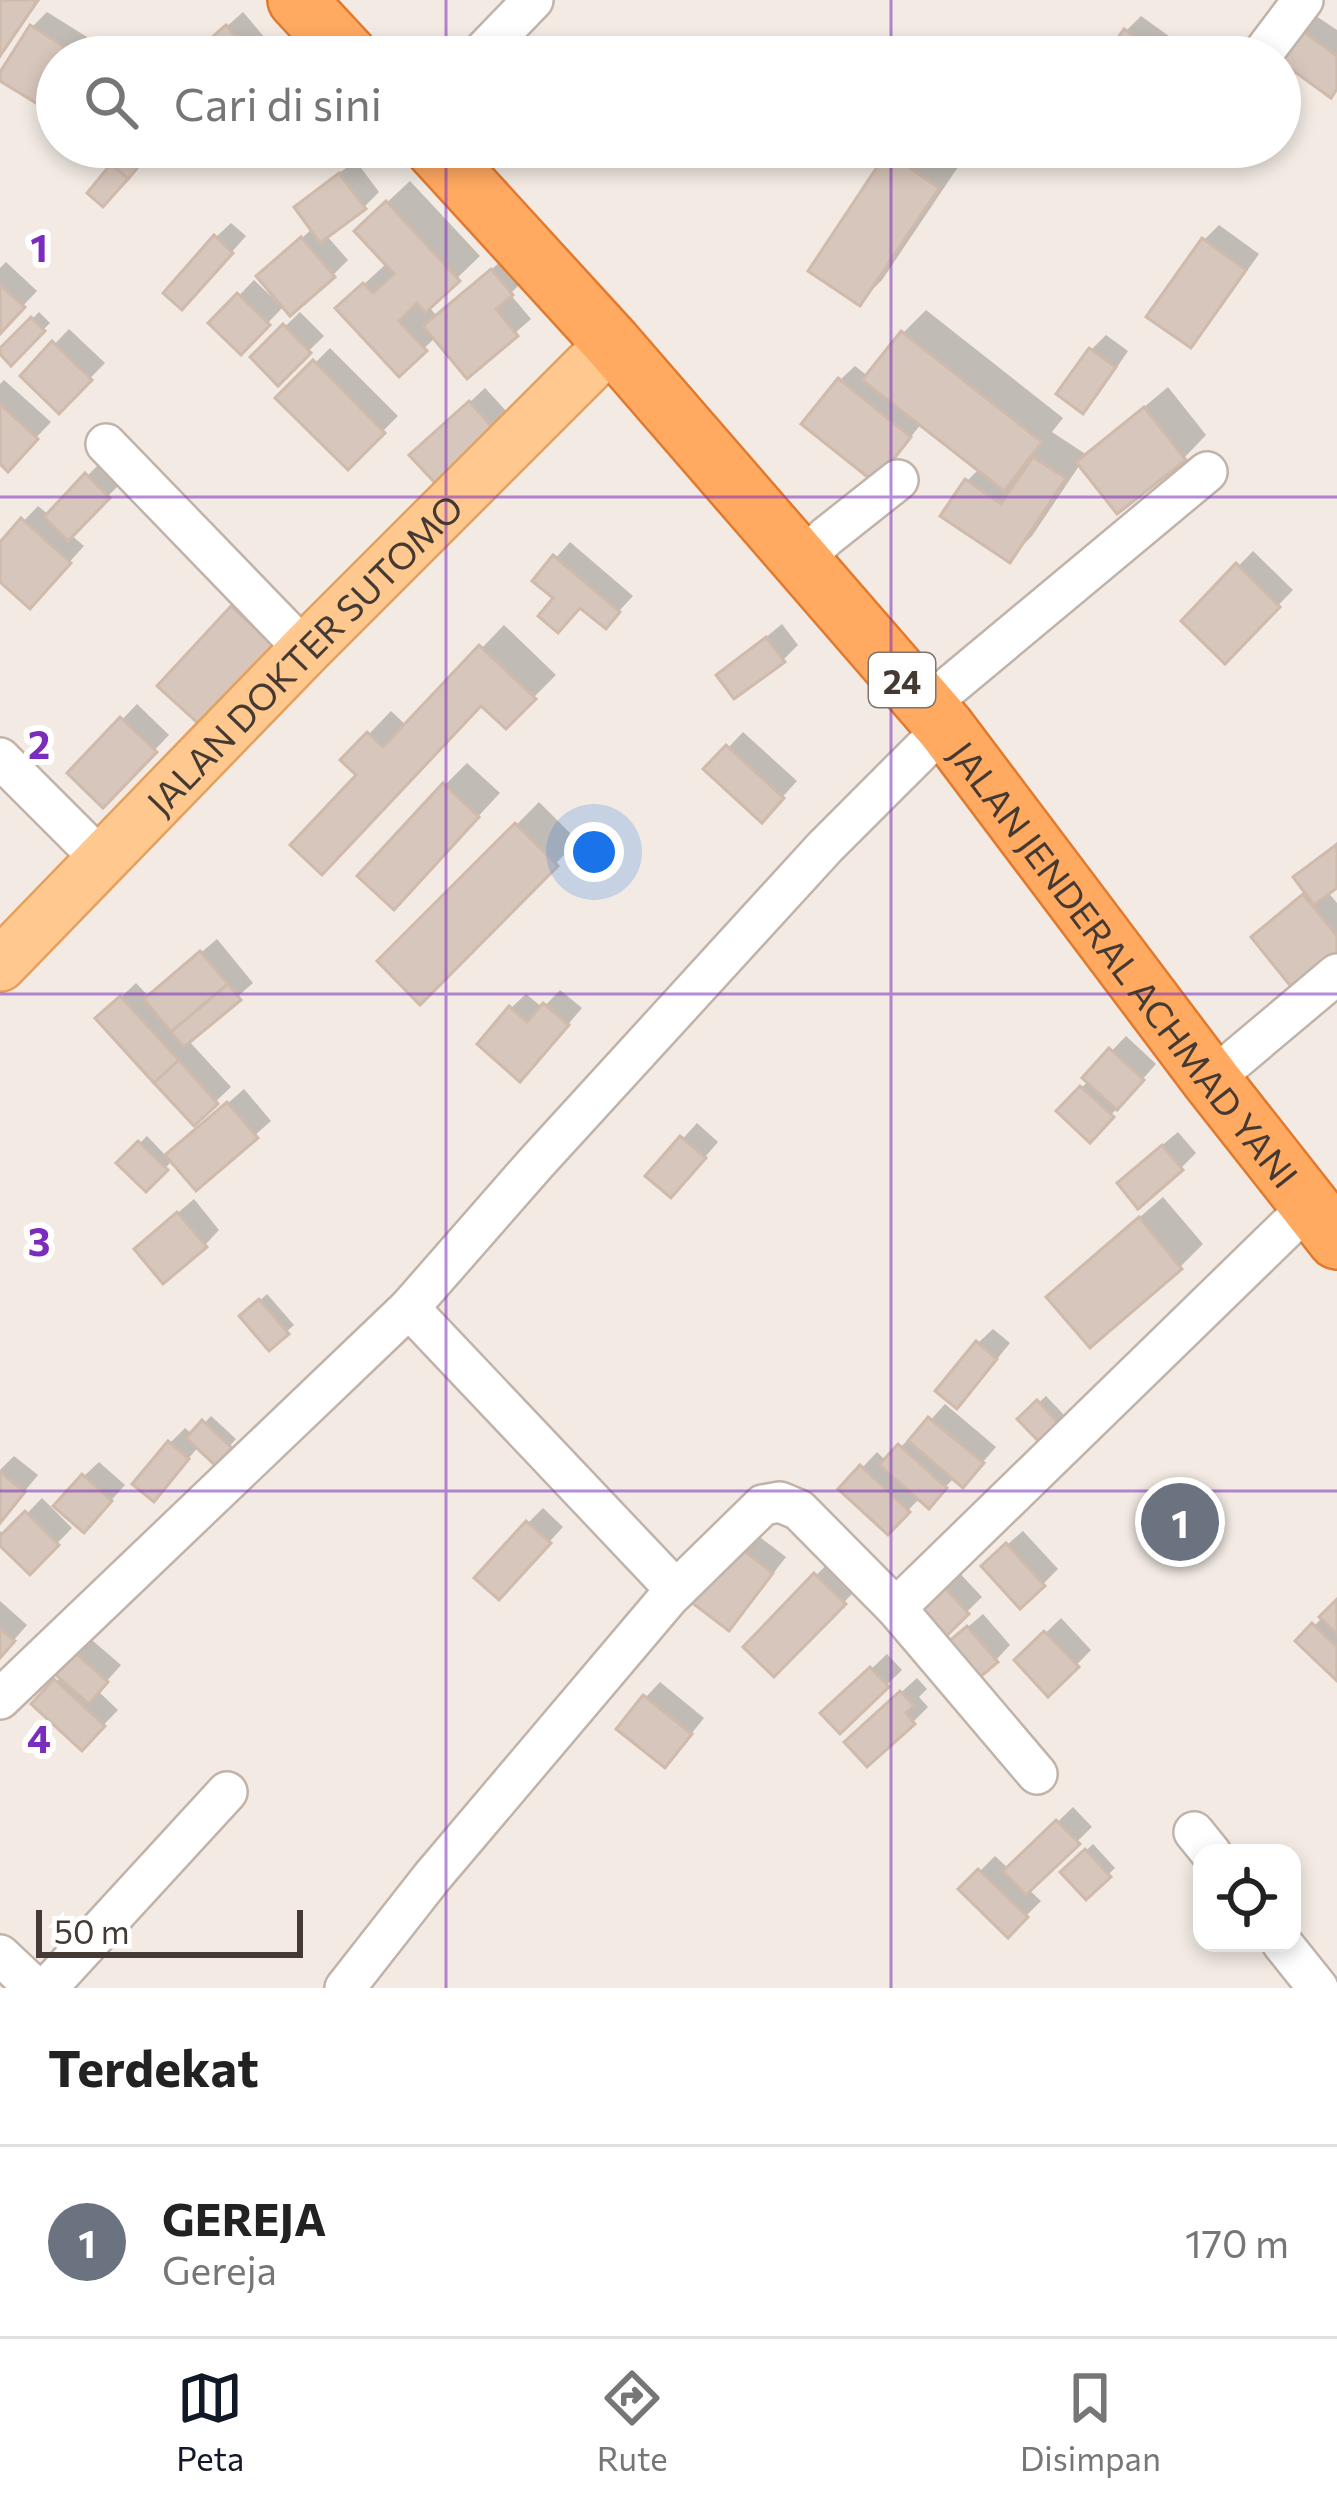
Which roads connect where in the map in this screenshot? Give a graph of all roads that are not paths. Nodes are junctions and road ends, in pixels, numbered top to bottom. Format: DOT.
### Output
graph roads {
  1 [pos="297,0"];
  2 [pos="532,0"];
  3 [pos="1303,0"];
  4 [pos="330,36"];
  5 [pos="498,36"];
  6 [pos="1276,36"];
  7 [pos="452,168"];
  8 [pos="612,343"];
  9 [pos="106,444"];
  10 [pos="1207,472"];
  11 [pos="898,480"];
  12 [pos="802,562"];
  13 [pos="304,650"];
  14 [pos="935,717"];
  15 [pos="0,758"];
  16 [pos="102,860"];
  17 [pos="0,965"];
  18 [pos="1337,974"];
  19 [pos="1211,1080"];
  20 [pos="1323,1223"];
  21 [pos="409,1308"];
  22 [pos="676,1590"];
  23 [pos="896,1608"];
  24 [pos="0,1699"];
  25 [pos="1037,1774"];
  26 [pos="227,1792"];
  27 [pos="1289,1952"];
  28 [pos="0,1955"];
  29 [pos="35,1988"];
  30 [pos="47,1988"];
  31 [pos="345,1988"];
  32 [pos="1318,1988"];
  1 -- 4 [label="highway"];
  2 -- 5 [label="street"];
  3 -- 6 [label="street"];
  7 -- 8 [label="highway, JALAN JENDERAL ACHMAD YANI / 24"];
  8 -- 12 [label="highway, JALAN JENDERAL ACHMAD YANI / 24"];
  8 -- 13 [label="main road, JALAN DOKTER SUTOMO"];
  9 -- 13 [label="street"];
  10 -- 14 [label="street"];
  11 -- 12 [label="street"];
  12 -- 14 [label="highway, JALAN JENDERAL ACHMAD YANI / 24"];
  13 -- 16 [label="main road, JALAN DOKTER SUTOMO"];
  14 -- 19 [label="highway, JALAN JENDERAL ACHMAD YANI / 24"];
  14 -- 21 [label="street"];
  15 -- 16 [label="street"];
  16 -- 17 [label="main road, JALAN DOKTER SUTOMO"];
  18 -- 19 [label="street"];
  19 -- 20 [label="highway, JALAN JENDERAL ACHMAD YANI / 24"];
  20 -- 23 [label="street"];
  21 -- 22 [label="street"];
  21 -- 24 [label="street"];
  22 -- 23 [label="street"];
  22 -- 31 [label="street"];
  23 -- 25 [label="street"];
  26 -- 30 [label="street"];
  27 -- 32 [label="street"];
  28 -- 29 [label="street"];
}
